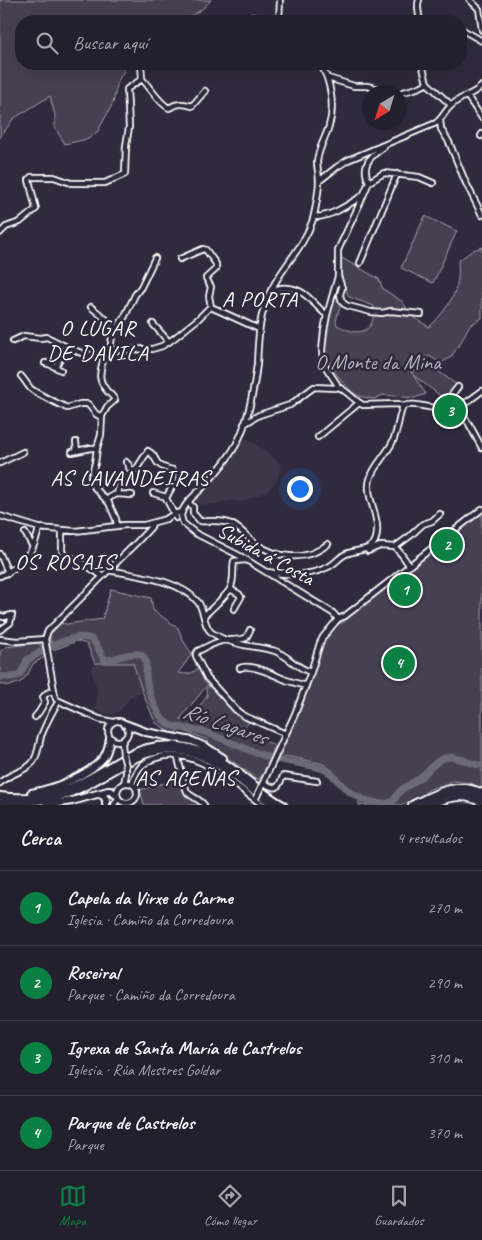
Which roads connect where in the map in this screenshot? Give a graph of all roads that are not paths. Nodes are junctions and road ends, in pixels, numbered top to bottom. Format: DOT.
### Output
graph roads {
  1 [pos="280,0"];
  2 [pos="419,0"];
  3 [pos="470,0"];
  4 [pos="279,15"];
  5 [pos="420,15"];
  6 [pos="482,30"];
  7 [pos="467,32"];
  8 [pos="482,41"];
  9 [pos="141,70"];
  10 [pos="323,70"];
  11 [pos="424,70"];
  12 [pos="328,78"];
  13 [pos="142,79"];
  14 [pos="427,83"];
  15 [pos="362,86"];
  16 [pos="482,86"];
  17 [pos="205,91"];
  18 [pos="407,91"];
  19 [pos="467,96"];
  20 [pos="452,105"];
  21 [pos="482,118"];
  22 [pos="440,120"];
  23 [pos="391,142"];
  24 [pos="398,174"];
  25 [pos="319,182"];
  26 [pos="369,182"];
  27 [pos="433,183"];
  28 [pos="362,196"];
  29 [pos="482,201"];
  30 [pos="360,203"];
  31 [pos="476,203"];
  32 [pos="352,204"];
  33 [pos="356,212"];
  34 [pos="482,215"];
  35 [pos="314,217"];
  36 [pos="0,234"];
  37 [pos="155,258"];
  38 [pos="180,259"];
  39 [pos="360,263"];
  40 [pos="338,276"];
  41 [pos="271,290"];
  42 [pos="91,307"];
  43 [pos="211,307"];
  44 [pos="421,314"];
  45 [pos="327,315"];
  46 [pos="153,324"];
  47 [pos="116,328"];
  48 [pos="259,328"];
  49 [pos="13,341"];
  50 [pos="169,342"];
  51 [pos="67,347"];
  52 [pos="110,351"];
  53 [pos="104,356"];
  54 [pos="45,363"];
  55 [pos="55,367"];
  56 [pos="60,370"];
  57 [pos="21,376"];
  58 [pos="338,386"];
  59 [pos="458,387"];
  60 [pos="482,391"];
  61 [pos="359,403"];
  62 [pos="444,404"];
  63 [pos="458,404"];
  64 [pos="402,406"];
  65 [pos="102,417"];
  66 [pos="244,424"];
  67 [pos="318,437"];
  68 [pos="76,442"];
  69 [pos="97,448"];
  70 [pos="482,448"];
  71 [pos="23,452"];
  72 [pos="126,462"];
  73 [pos="0,463"];
  74 [pos="124,483"];
  75 [pos="153,493"];
  76 [pos="117,494"];
  77 [pos="132,495"];
  78 [pos="166,497"];
  79 [pos="107,500"];
  80 [pos="189,503"];
  81 [pos="482,509"];
  82 [pos="440,514"];
  83 [pos="0,516"];
  84 [pos="178,517"];
  85 [pos="152,523"];
  86 [pos="117,526"];
  87 [pos="39,528"];
  88 [pos="62,530"];
  89 [pos="25,533"];
  90 [pos="328,544"];
  91 [pos="395,546"];
  92 [pos="33,547"];
  93 [pos="364,551"];
  94 [pos="0,554"];
  95 [pos="248,560"];
  96 [pos="409,566"];
  97 [pos="109,570"];
  98 [pos="267,572"];
  99 [pos="8,573"];
  100 [pos="0,576"];
  101 [pos="102,576"];
  102 [pos="230,589"];
  103 [pos="234,609"];
  104 [pos="0,616"];
  105 [pos="204,616"];
  106 [pos="338,619"];
  107 [pos="0,630"];
  108 [pos="250,630"];
  109 [pos="0,639"];
  110 [pos="226,640"];
  111 [pos="46,641"];
  112 [pos="240,668"];
  113 [pos="311,672"];
  114 [pos="306,686"];
  115 [pos="54,690"];
  116 [pos="59,701"];
  117 [pos="35,717"];
  118 [pos="99,719"];
  119 [pos="113,722"];
  120 [pos="125,724"];
  121 [pos="286,734"];
  122 [pos="111,737"];
  123 [pos="124,740"];
  124 [pos="123,754"];
  125 [pos="178,756"];
  126 [pos="126,767"];
  127 [pos="139,767"];
  128 [pos="244,778"];
  129 [pos="317,781"];
  130 [pos="124,782"];
  131 [pos="0,783"];
  132 [pos="132,784"];
  133 [pos="263,784"];
  134 [pos="482,793"];
  135 [pos="97,794"];
  136 [pos="0,796"];
  137 [pos="117,797"];
  138 [pos="255,799"];
  139 [pos="470,799"];
  140 [pos="482,799"];
  141 [pos="0,802"];
  142 [pos="128,803"];
  143 [pos="428,804"];
  144 [pos="482,804"];
  145 [pos="10,805"];
  146 [pos="46,805"];
  147 [pos="106,805"];
  148 [pos="114,805"];
  149 [pos="122,805"];
  150 [pos="204,805"];
  151 [pos="251,805"];
  152 [pos="263,805"];
  153 [pos="273,805"];
  154 [pos="283,805"];
  155 [pos="412,805"];
  156 [pos="471,805"];
  1 -- 4 [label="street"];
  2 -- 5 [label="street"];
  3 -- 6 [label="street"];
  7 -- 8 [label="street"];
  9 -- 13 [label="street"];
  10 -- 12 [label="street"];
  11 -- 14 [label="street"];
  12 -- 15 [label="street"];
  12 -- 25 [label="street"];
  13 -- 17 [label="street"];
  13 -- 36 [label="street"];
  14 -- 18 [label="street"];
  14 -- 20 [label="street"];
  16 -- 19 [label="street"];
  19 -- 20 [label="street"];
  19 -- 21 [label="street"];
  20 -- 22 [label="street"];
  22 -- 23 [label="street"];
  22 -- 31 [label="street"];
  23 -- 25 [label="street"];
  23 -- 26 [label="street"];
  24 -- 26 [label="street"];
  24 -- 27 [label="street"];
  24 -- 39 [label="street"];
  25 -- 35 [label="street"];
  26 -- 28 [label="street"];
  28 -- 30 [label="street"];
  28 -- 32 [label="street"];
  29 -- 31 [label="street"];
  30 -- 32 [label="street"];
  30 -- 33 [label="street"];
  31 -- 34 [label="street"];
  32 -- 33 [label="street"];
  32 -- 35 [label="street"];
  33 -- 40 [label="street"];
  35 -- 41 [label="street"];
  37 -- 47 [label="street"];
  38 -- 43 [label="street"];
  40 -- 44 [label="street"];
  40 -- 45 [label="street"];
  41 -- 45 [label="street"];
  41 -- 48 [label="street"];
  42 -- 47 [label="street"];
  43 -- 48 [label="street"];
  43 -- 50 [label="street"];
  45 -- 58 [label="street"];
  46 -- 50 [label="street"];
  47 -- 52 [label="street"];
  48 -- 66 [label="street"];
  49 -- 51 [label="street"];
  50 -- 52 [label="street"];
  51 -- 53 [label="street"];
  51 -- 55 [label="street"];
  52 -- 53 [label="street"];
  53 -- 65 [label="street"];
  54 -- 55 [label="street"];
  55 -- 56 [label="street"];
  57 -- 65 [label="street"];
  58 -- 61 [label="street"];
  58 -- 66 [label="street"];
  59 -- 62 [label="street"];
  60 -- 63 [label="street"];
  61 -- 64 [label="street"];
  61 -- 67 [label="street"];
  62 -- 63 [label="street"];
  62 -- 64 [label="street"];
  63 -- 70 [label="street"];
  64 -- 93 [label="street"];
  65 -- 69 [label="street"];
  66 -- 80 [label="street"];
  68 -- 69 [label="street"];
  69 -- 79 [label="street"];
  71 -- 73 [label="street"];
  72 -- 78 [label="street"];
  74 -- 76 [label="street"];
  75 -- 78 [label="street"];
  76 -- 77 [label="street"];
  76 -- 79 [label="street"];
  78 -- 84 [label="street"];
  79 -- 86 [label="street"];
  80 -- 84 [label="street"];
  80 -- 90 [label="street"];
  81 -- 96 [label="street"];
  82 -- 91 [label="street"];
  83 -- 87 [label="street"];
  84 -- 85 [label="street"];
  84 -- 95 [label="street, Subida á Costa"];
  85 -- 86 [label="street"];
  85 -- 97 [label="street"];
  86 -- 88 [label="street"];
  87 -- 88 [label="street"];
  87 -- 92 [label="street"];
  88 -- 101 [label="street"];
  89 -- 92 [label="street"];
  91 -- 93 [label="street"];
  91 -- 96 [label="street"];
  92 -- 99 [label="street"];
  93 -- 98 [label="street"];
  94 -- 99 [label="street"];
  95 -- 98 [label="street, Subida á Costa"];
  95 -- 102 [label="street"];
  96 -- 106 [label="street"];
  97 -- 101 [label="street"];
  97 -- 105 [label="street"];
  98 -- 106 [label="street, Subida á Costa"];
  99 -- 100 [label="street"];
  101 -- 111 [label="street"];
  102 -- 103 [label="street"];
  102 -- 105 [label="street"];
  104 -- 107 [label="street"];
  105 -- 110 [label="street"];
  106 -- 113 [label="street"];
  108 -- 110 [label="street"];
  109 -- 111 [label="street"];
  110 -- 113 [label="street"];
  110 -- 121 [label="street"];
  111 -- 115 [label="street"];
  112 -- 114 [label="street"];
  113 -- 114 [label="street"];
  114 -- 121 [label="street"];
  115 -- 116 [label="street"];
  115 -- 117 [label="street"];
  116 -- 118 [label="street"];
  116 -- 131 [label="street"];
  118 -- 119 [label="street"];
  118 -- 122 [label="street"];
  119 -- 120 [label="street"];
  119 -- 122 [label="street"];
  120 -- 123 [label="street"];
  120 -- 128 [label="main road"];
  121 -- 133 [label="street"];
  122 -- 123 [label="street"];
  122 -- 124 [label="street"];
  122 -- 136 [label="main road"];
  123 -- 124 [label="street"];
  124 -- 126 [label="street, bridge"];
  125 -- 127 [label="street"];
  125 -- 138 [label="street"];
  125 -- 150 [label="street"];
  126 -- 127 [label="street"];
  126 -- 130 [label="street"];
  127 -- 132 [label="street"];
  128 -- 136 [label="main road"];
  128 -- 154 [label="main road"];
  129 -- 133 [label="street"];
  130 -- 132 [label="street"];
  130 -- 137 [label="street"];
  132 -- 142 [label="street"];
  133 -- 138 [label="street, bridge"];
  134 -- 155 [label="main road"];
  135 -- 137 [label="main road"];
  135 -- 146 [label="main road"];
  135 -- 147 [label="main road"];
  137 -- 142 [label="street"];
  137 -- 148 [label="street"];
  138 -- 151 [label="street"];
  138 -- 152 [label="street"];
  139 -- 143 [label="street"];
  139 -- 144 [label="street"];
  139 -- 156 [label="street"];
  140 -- 143 [label="main road"];
  141 -- 145 [label="main road"];
  141 -- 153 [label="main road"];
  142 -- 149 [label="street"];
}
